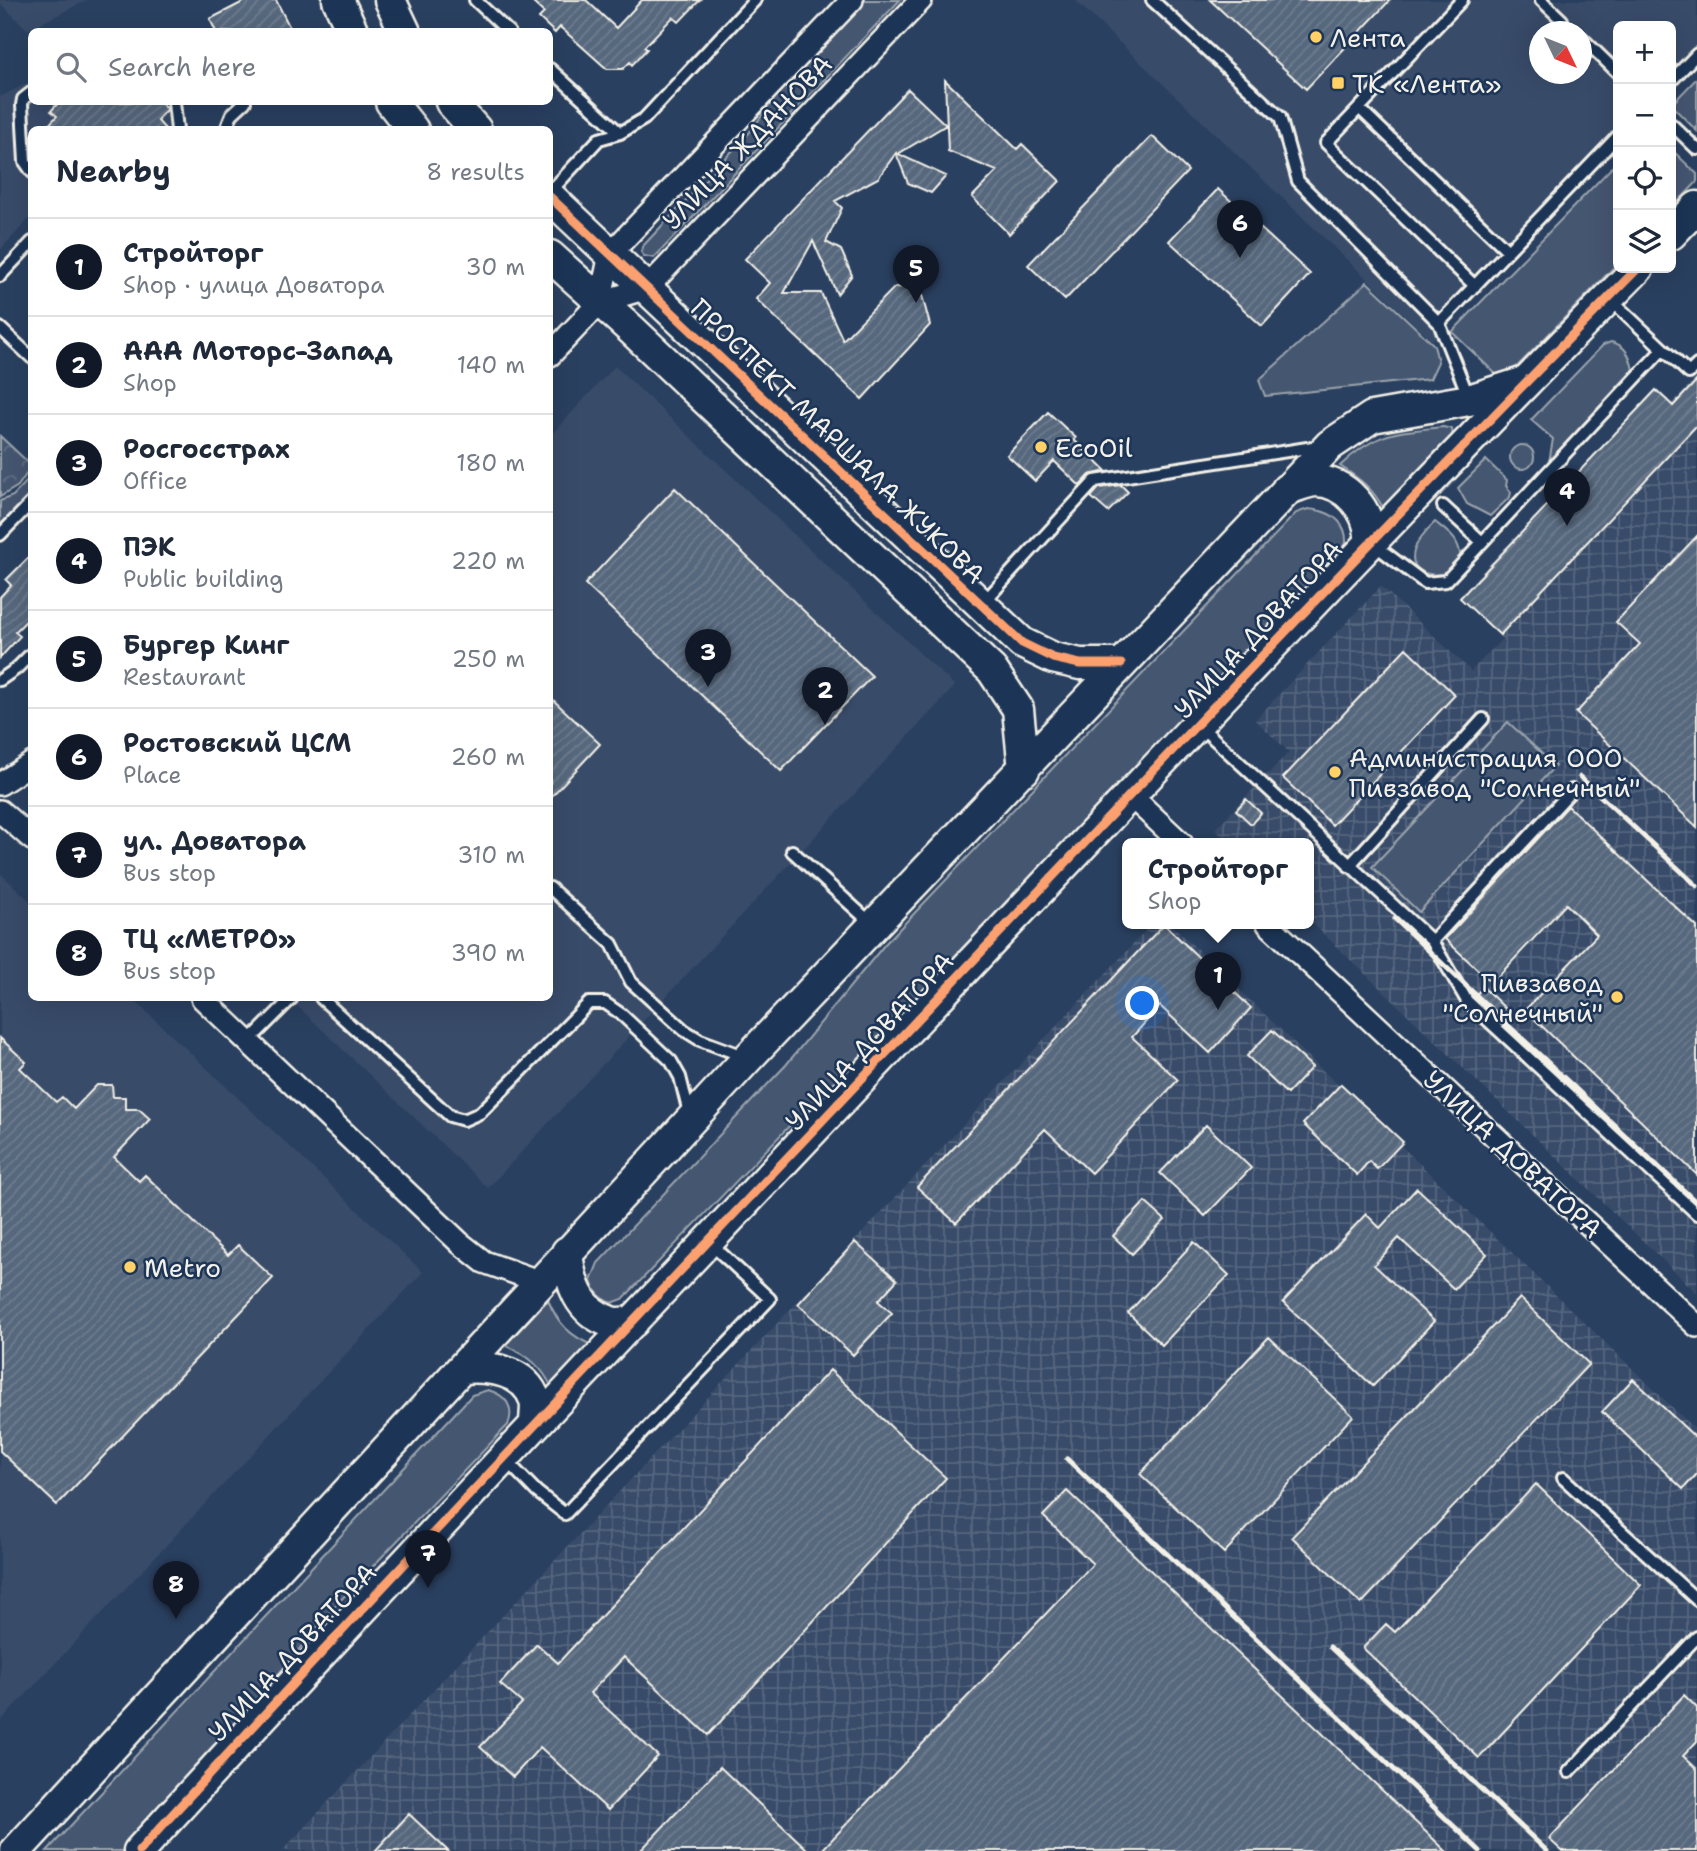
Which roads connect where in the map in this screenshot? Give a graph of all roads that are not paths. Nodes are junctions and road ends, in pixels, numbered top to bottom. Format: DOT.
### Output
graph roads {
  1 [pos="338,0"];
  2 [pos="390,0"];
  3 [pos="475,0"];
  4 [pos="755,0"];
  5 [pos="852,0"];
  6 [pos="921,0"];
  7 [pos="1152,0"];
  8 [pos="1462,0"];
  9 [pos="1541,0"];
  10 [pos="1562,20"];
  11 [pos="351,28"];
  12 [pos="403,28"];
  13 [pos="505,28"];
  14 [pos="1592,48"];
  15 [pos="1697,54"];
  16 [pos="1613,68"];
  17 [pos="553,72"];
  18 [pos="1676,76"];
  19 [pos="28,95"];
  20 [pos="174,105"];
  21 [pos="242,105"];
  22 [pos="393,105"];
  23 [pos="454,105"];
  24 [pos="1359,108"];
  25 [pos="177,126"];
  26 [pos="228,126"];
  27 [pos="410,126"];
  28 [pos="473,126"];
  29 [pos="1676,129"];
  30 [pos="620,133"];
  31 [pos="1613,141"];
  32 [pos="1697,149"];
  33 [pos="28,166"];
  34 [pos="553,191"];
  35 [pos="553,197"];
  36 [pos="1697,208"];
  37 [pos="1676,229"];
  38 [pos="28,246"];
  39 [pos="1508,251"];
  40 [pos="610,254"];
  41 [pos="553,259"];
  42 [pos="1632,273"];
  43 [pos="0,276"];
  44 [pos="1475,286"];
  45 [pos="647,288"];
  46 [pos="1608,298"];
  47 [pos="600,302"];
  48 [pos="1439,323"];
  49 [pos="0,328"];
  50 [pos="1663,349"];
  51 [pos="553,352"];
  52 [pos="28,354"];
  53 [pos="1697,365"];
  54 [pos="1526,382"];
  55 [pos="1469,400"];
  56 [pos="1330,445"];
  57 [pos="1287,489"];
  58 [pos="28,506"];
  59 [pos="1443,506"];
  60 [pos="0,535"];
  61 [pos="1370,541"];
  62 [pos="1482,542"];
  63 [pos="980,606"];
  64 [pos="28,657"];
  65 [pos="1121,664"];
  66 [pos="0,680"];
  67 [pos="1483,719"];
  68 [pos="1198,724"];
  69 [pos="28,766"];
  70 [pos="1024,770"];
  71 [pos="0,784"];
  72 [pos="1572,790"];
  73 [pos="1130,795"];
  74 [pos="0,811"];
  75 [pos="28,835"];
  76 [pos="1176,838"];
  77 [pos="792,850"];
  78 [pos="1349,866"];
  79 [pos="553,891"];
  80 [pos="874,926"];
  81 [pos="1273,929"];
  82 [pos="1432,941"];
  83 [pos="205,1001"];
  84 [pos="289,1001"];
  85 [pos="324,1001"];
  86 [pos="249,1041"];
  87 [pos="748,1058"];
  88 [pos="691,1120"];
  89 [pos="1697,1214"];
  90 [pos="708,1241"];
  91 [pos="567,1252"];
  92 [pos="541,1282"];
  93 [pos="633,1322"];
  94 [pos="1697,1326"];
  95 [pos="463,1368"];
  96 [pos="535,1423"];
  97 [pos="503,1457"];
  98 [pos="1563,1478"];
  99 [pos="1697,1600"];
  100 [pos="1697,1637"];
  101 [pos="1569,1772"];
  102 [pos="16,1851"];
  103 [pos="139,1851"];
  1 -- 11 [label="street"];
  2 -- 12 [label="street"];
  3 -- 13 [label="lane"];
  4 -- 30 [label="lane"];
  5 -- 40 [label="street, УЛИЦА ЖДАНОВА"];
  6 -- 45 [label="street, УЛИЦА ЖДАНОВА"];
  7 -- 48 [label="lane"];
  8 -- 24 [label="lane"];
  9 -- 10 [label="lane"];
  14 -- 16 [label="lane"];
  15 -- 18 [label="lane"];
  17 -- 30 [label="lane"];
  19 -- 33 [label="lane"];
  20 -- 25 [label="lane"];
  21 -- 26 [label="lane"];
  22 -- 27 [label="street"];
  23 -- 28 [label="street"];
  24 -- 39 [label="lane"];
  24 -- 44 [label="lane"];
  29 -- 32 [label="lane"];
  30 -- 34 [label="lane"];
  31 -- 39 [label="lane"];
  35 -- 40 [label="street, ПРОСПЕКТ МАРШАЛА ЖУКОВА"];
  36 -- 37 [label="street"];
  38 -- 43 [label="lane"];
  39 -- 44 [label="lane"];
  40 -- 45 [label="street, ПРОСПЕКТ МАРШАЛА ЖУКОВА"];
  40 -- 47 [label="street"];
  41 -- 47 [label="street"];
  42 -- 46 [label="street, УЛИЦА ДОВАТОРА"];
  44 -- 48 [label="lane"];
  45 -- 47 [label="street, УЛИЦА ЖДАНОВА"];
  45 -- 63 [label="street, ПРОСПЕКТ МАРШАЛА ЖУКОВА"];
  46 -- 50 [label="lane"];
  46 -- 54 [label="street, УЛИЦА ДОВАТОРА"];
  47 -- 51 [label="street"];
  47 -- 70 [label="street"];
  48 -- 55 [label="lane"];
  49 -- 52 [label="lane"];
  50 -- 53 [label="lane"];
  50 -- 62 [label="lane"];
  54 -- 55 [label="street, УЛИЦА ДОВАТОРА"];
  54 -- 61 [label="street, УЛИЦА ДОВАТОРА"];
  55 -- 56 [label="street, УЛИЦА ДОВАТОРА"];
  56 -- 57 [label="street, УЛИЦА ДОВАТОРА"];
  56 -- 63 [label="lane"];
  57 -- 61 [label="street"];
  57 -- 65 [label="street, УЛИЦА ДОВАТОРА"];
  58 -- 60 [label="lane"];
  59 -- 62 [label="lane"];
  61 -- 62 [label="lane"];
  61 -- 68 [label="street, УЛИЦА ДОВАТОРА"];
  63 -- 65 [label="street, ПРОСПЕКТ МАРШАЛА ЖУКОВА"];
  64 -- 66 [label="lane"];
  65 -- 70 [label="street, УЛИЦА ДОВАТОРА"];
  67 -- 78 [label="lane"];
  68 -- 73 [label="street, УЛИЦА ДОВАТОРА"];
  68 -- 78 [label="lane"];
  69 -- 71 [label="street"];
  70 -- 80 [label="street, УЛИЦА ДОВАТОРА"];
  72 -- 82 [label="lane"];
  73 -- 76 [label="street"];
  73 -- 90 [label="street, УЛИЦА ДОВАТОРА"];
  74 -- 75 [label="street"];
  77 -- 80 [label="lane"];
  78 -- 82 [label="lane"];
  79 -- 87 [label="lane"];
  80 -- 87 [label="street, УЛИЦА ДОВАТОРА"];
  81 -- 94 [label="street, УЛИЦА ДОВАТОРА"];
  82 -- 89 [label="lane"];
  83 -- 86 [label="street"];
  84 -- 86 [label="lane"];
  85 -- 88 [label="lane"];
  86 -- 92 [label="street"];
  87 -- 88 [label="street, УЛИЦА ДОВАТОРА"];
  88 -- 91 [label="street, УЛИЦА ДОВАТОРА"];
  90 -- 93 [label="street, УЛИЦА ДОВАТОРА"];
  90 -- 97 [label="lane"];
  91 -- 92 [label="street, УЛИЦА ДОВАТОРА"];
  91 -- 93 [label="street"];
  92 -- 95 [label="street, УЛИЦА ДОВАТОРА"];
  93 -- 96 [label="street, УЛИЦА ДОВАТОРА"];
  95 -- 96 [label="street"];
  95 -- 102 [label="street, УЛИЦА ДОВАТОРА"];
  96 -- 97 [label="street, УЛИЦА ДОВАТОРА"];
  97 -- 103 [label="street, УЛИЦА ДОВАТОРА"];
  98 -- 99 [label="lane"];
  100 -- 101 [label="lane"];
}
